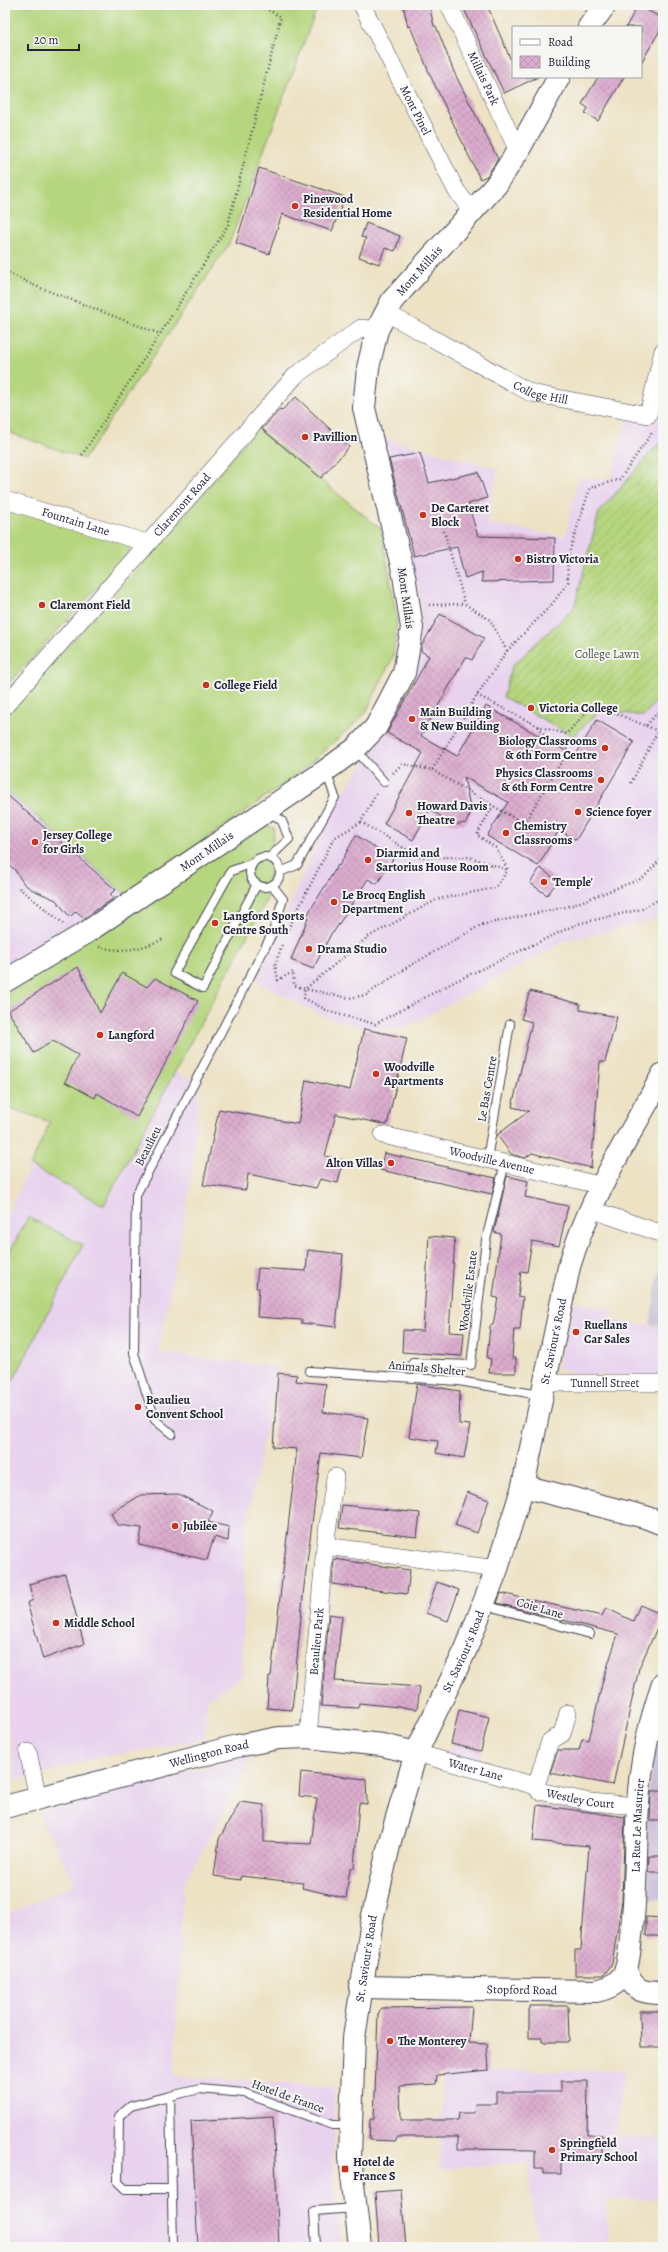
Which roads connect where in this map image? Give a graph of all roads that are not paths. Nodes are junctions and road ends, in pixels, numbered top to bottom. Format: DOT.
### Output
graph roads {
  1 [pos="362,5"];
  2 [pos="449,5"];
  3 [pos="605,5"];
  4 [pos="590,26"];
  5 [pos="558,78"];
  6 [pos="518,151"];
  7 [pos="473,213"];
  8 [pos="381,321"];
  9 [pos="663,351"];
  10 [pos="5,500"];
  11 [pos="147,543"];
  12 [pos="5,706"];
  13 [pos="355,749"];
  14 [pos="325,771"];
  15 [pos="384,782"];
  16 [pos="268,809"];
  17 [pos="269,858"];
  18 [pos="253,863"];
  19 [pos="280,872"];
  20 [pos="257,884"];
  21 [pos="272,885"];
  22 [pos="5,981"];
  23 [pos="510,1024"];
  24 [pos="663,1074"];
  25 [pos="383,1135"];
  26 [pos="487,1159"];
  27 [pos="505,1163"];
  28 [pos="602,1186"];
  29 [pos="590,1210"];
  30 [pos="663,1234"];
  31 [pos="413,1363"];
  32 [pos="309,1371"];
  33 [pos="663,1383"];
  34 [pos="545,1390"];
  35 [pos="172,1434"];
  36 [pos="335,1477"];
  37 [pos="523,1486"];
  38 [pos="663,1524"];
  39 [pos="325,1546"];
  40 [pos="497,1569"];
  41 [pos="483,1605"];
  42 [pos="590,1634"];
  43 [pos="663,1684"];
  44 [pos="568,1713"];
  45 [pos="308,1737"];
  46 [pos="28,1752"];
  47 [pos="416,1754"];
  48 [pos="536,1786"];
  49 [pos="38,1798"];
  50 [pos="638,1806"];
  51 [pos="5,1807"];
  52 [pos="626,1970"];
  53 [pos="360,1987"];
  54 [pos="663,1993"];
  55 [pos="170,2096"];
  56 [pos="351,2124"];
  57 [pos="172,2189"];
  58 [pos="356,2208"];
  59 [pos="173,2247"];
  60 [pos="316,2247"];
  61 [pos="360,2247"];
  1 -- 7 [label="street, Mont Pinel"];
  2 -- 6 [label="street, Millais Park"];
  3 -- 4 [label="main road"];
  5 -- 6 [label="main road, Mont Millais"];
  6 -- 7 [label="main road, Mont Millais"];
  7 -- 8 [label="main road, Mont Millais"];
  8 -- 9 [label="street, College Hill"];
  8 -- 11 [label="street, Claremont Road"];
  8 -- 13 [label="main road, Mont Millais"];
  10 -- 11 [label="street, Fountain Lane"];
  11 -- 12 [label="street, Claremont Road"];
  13 -- 14 [label="main road, Mont Millais"];
  13 -- 15 [label="lane"];
  14 -- 16 [label="main road, Mont Millais"];
  14 -- 19 [label="lane"];
  16 -- 17 [label="lane"];
  16 -- 22 [label="main road, Mont Millais"];
  17 -- 18 [label="lane"];
  17 -- 19 [label="lane"];
  18 -- 20 [label="lane"];
  18 -- 20 [label="lane"];
  19 -- 21 [label="lane"];
  20 -- 21 [label="lane"];
  21 -- 35 [label="lane, Beaulieu"];
  23 -- 26 [label="lane, Le Bas Centre"];
  24 -- 28 [label="main road, St. Saviour's Road"];
  25 -- 26 [label="street, Woodville Avenue"];
  26 -- 27 [label="street, Woodville Avenue"];
  27 -- 28 [label="street, Woodville Avenue"];
  27 -- 31 [label="lane, Woodville Estate"];
  28 -- 29 [label="main road, St. Saviour's Road"];
  29 -- 30 [label="street"];
  29 -- 34 [label="main road, St. Saviour's Road"];
  32 -- 34 [label="lane, Animals Shelter"];
  33 -- 34 [label="street, Tunnell Street"];
  34 -- 37 [label="main road, St. Saviour's Road"];
  36 -- 39 [label="street, Beaulieu Park"];
  37 -- 38 [label="main road"];
  37 -- 40 [label="main road, St. Saviour's Road"];
  39 -- 40 [label="street"];
  39 -- 45 [label="street, Beaulieu Park"];
  40 -- 41 [label="main road, St. Saviour's Road"];
  41 -- 42 [label="lane, Coie Lane"];
  41 -- 47 [label="main road, St. Saviour's Road"];
  43 -- 50 [label="main road, La Rue Le Masurier"];
  44 -- 48 [label="street, Westley Court"];
  45 -- 47 [label="main road, Wellington Road"];
  45 -- 49 [label="main road, Wellington Road"];
  46 -- 49 [label="street"];
  47 -- 48 [label="street, Water Lane"];
  47 -- 53 [label="main road, St. Saviour's Road"];
  48 -- 50 [label="street, Westley Court"];
  49 -- 51 [label="main road, Wellington Road"];
  50 -- 52 [label="main road, La Rue Le Masurier"];
  52 -- 53 [label="main road, Stopford Road"];
  52 -- 54 [label="main road"];
  53 -- 56 [label="main road, St. Saviour's Road"];
  55 -- 56 [label="lane, Hotel de France"];
  55 -- 57 [label="lane"];
  55 -- 57 [label="lane, Hotel de France"];
  56 -- 58 [label="main road, St. Saviour's Road"];
  57 -- 59 [label="lane"];
  58 -- 60 [label="lane"];
  58 -- 61 [label="main road, St. Saviour's Road"];
}
